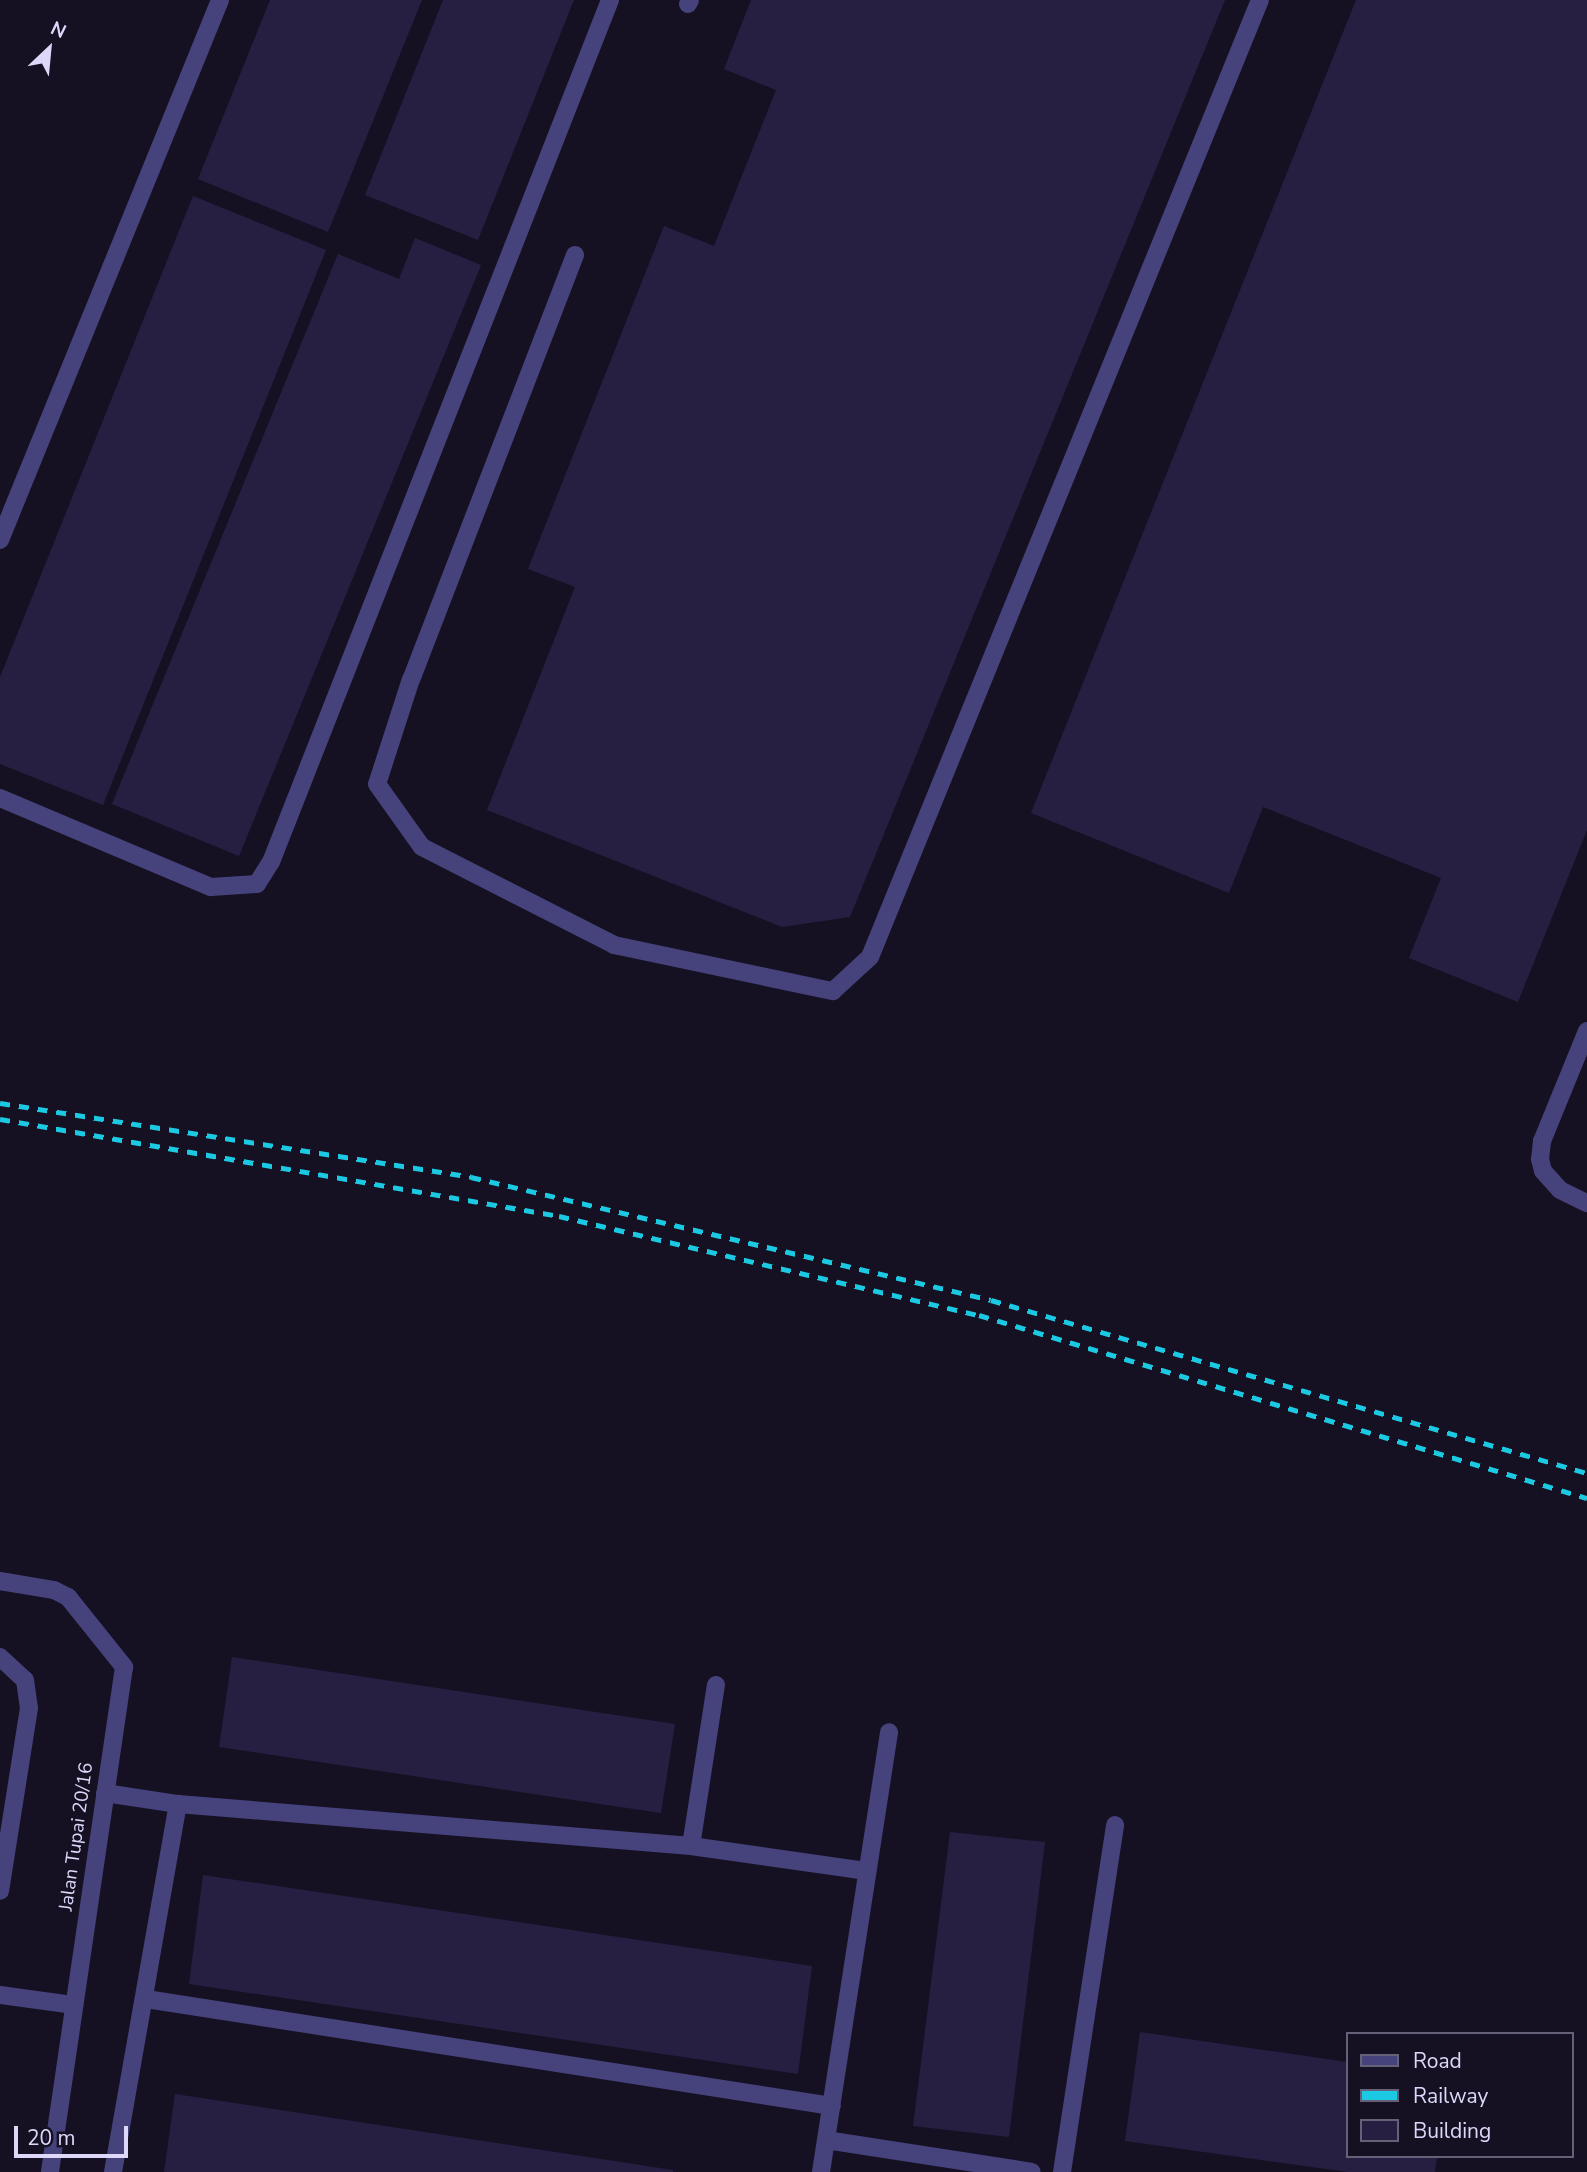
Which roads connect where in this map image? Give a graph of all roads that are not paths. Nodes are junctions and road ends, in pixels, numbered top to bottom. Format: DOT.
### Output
graph roads {
  1 [pos="220,0"];
  2 [pos="610,0"];
  3 [pos="1260,0"];
  4 [pos="575,255"];
  5 [pos="0,540"];
  6 [pos="0,798"];
  7 [pos="1587,1031"];
  8 [pos="1587,1203"];
  9 [pos="0,1581"];
  10 [pos="0,1657"];
  11 [pos="716,1685"];
  12 [pos="888,1732"];
  13 [pos="105,1793"];
  14 [pos="178,1804"];
  15 [pos="1115,1825"];
  16 [pos="691,1846"];
  17 [pos="867,1871"];
  18 [pos="0,1891"];
  19 [pos="0,1995"];
  20 [pos="146,1999"];
  21 [pos="74,2005"];
  22 [pos="832,2106"];
  23 [pos="826,2140"];
  24 [pos="50,2172"];
  25 [pos="113,2172"];
  26 [pos="821,2172"];
  27 [pos="1032,2172"];
  28 [pos="1062,2172"];
  1 -- 5 [label="street"];
  2 -- 6 [label="street"];
  3 -- 4 [label="street"];
  7 -- 8 [label="street"];
  9 -- 13 [label="street, Jalan Tupai 20/16"];
  10 -- 18 [label="street"];
  11 -- 16 [label="street"];
  12 -- 17 [label="street"];
  13 -- 14 [label="street"];
  13 -- 21 [label="street, Jalan Tupai 20/16"];
  14 -- 16 [label="street"];
  14 -- 20 [label="street"];
  15 -- 28 [label="street"];
  16 -- 17 [label="street"];
  17 -- 22 [label="street"];
  19 -- 21 [label="street"];
  20 -- 22 [label="street"];
  20 -- 25 [label="street"];
  21 -- 24 [label="street, Jalan Tupai 20/16"];
  22 -- 23 [label="street"];
  23 -- 26 [label="street"];
  23 -- 27 [label="street"];
}
